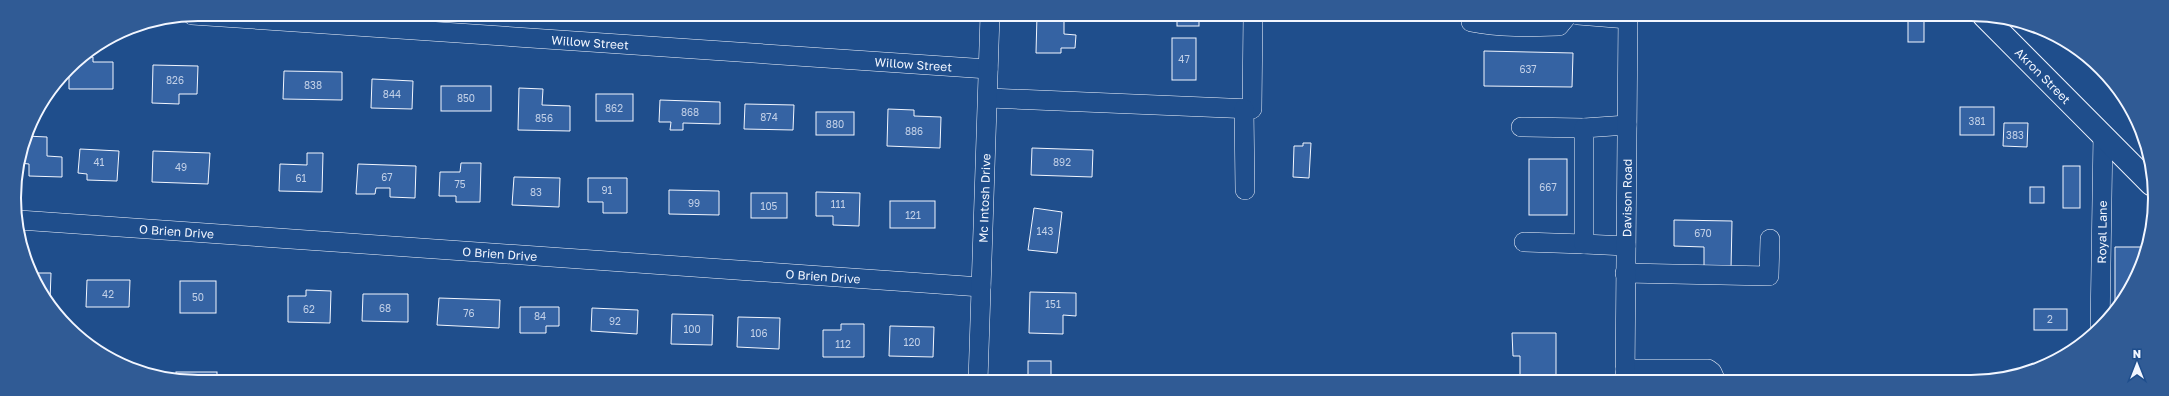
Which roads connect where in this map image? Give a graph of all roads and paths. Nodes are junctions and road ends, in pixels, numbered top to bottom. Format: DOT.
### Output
graph roads {
  1 [pos="280,21"];
  2 [pos="990,21"];
  3 [pos="1253,21"];
  4 [pos="1471,21"];
  5 [pos="1563,21"];
  6 [pos="1628,21"];
  7 [pos="1990,22"];
  8 [pos="988,69"];
  9 [pos="989,98"];
  10 [pos="1248,109"];
  11 [pos="1627,125"];
  12 [pos="1521,127"];
  13 [pos="1584,128"];
  14 [pos="2103,134"];
  15 [pos="2147,180"];
  16 [pos="1245,190"];
  17 [pos="23,220"];
  18 [pos="1770,239"];
  19 [pos="1524,242"];
  20 [pos="1584,244"];
  21 [pos="1626,246"];
  22 [pos="1626,273"];
  23 [pos="981,286"];
  24 [pos="2100,319"];
  25 [pos="978,375"];
  26 [pos="1625,375"];
  27 [pos="1713,375"];
  1 -- 8 [label="street, Willow Street"];
  2 -- 8 [label="street, Mc Intosh Drive"];
  3 -- 10 [label="street"];
  4 -- 5 [label="street"];
  6 -- 11 [label="street, Davison Road"];
  7 -- 14 [label="main road, Akron Street"];
  8 -- 9 [label="street, Mc Intosh Drive"];
  9 -- 10 [label="street"];
  9 -- 23 [label="street, Mc Intosh Drive"];
  10 -- 16 [label="street"];
  11 -- 13 [label="street"];
  11 -- 21 [label="street, Davison Road"];
  12 -- 13 [label="street"];
  13 -- 20 [label="street"];
  14 -- 15 [label="main road, Akron Street"];
  14 -- 24 [label="street, Royal Lane"];
  17 -- 23 [label="street, O Brien Drive"];
  18 -- 22 [label="street"];
  19 -- 20 [label="street"];
  20 -- 21 [label="street"];
  21 -- 22 [label="street, Davison Road"];
  22 -- 26 [label="street, Davison Road"];
  23 -- 25 [label="street, Mc Intosh Drive"];
  26 -- 27 [label="street"];
}
